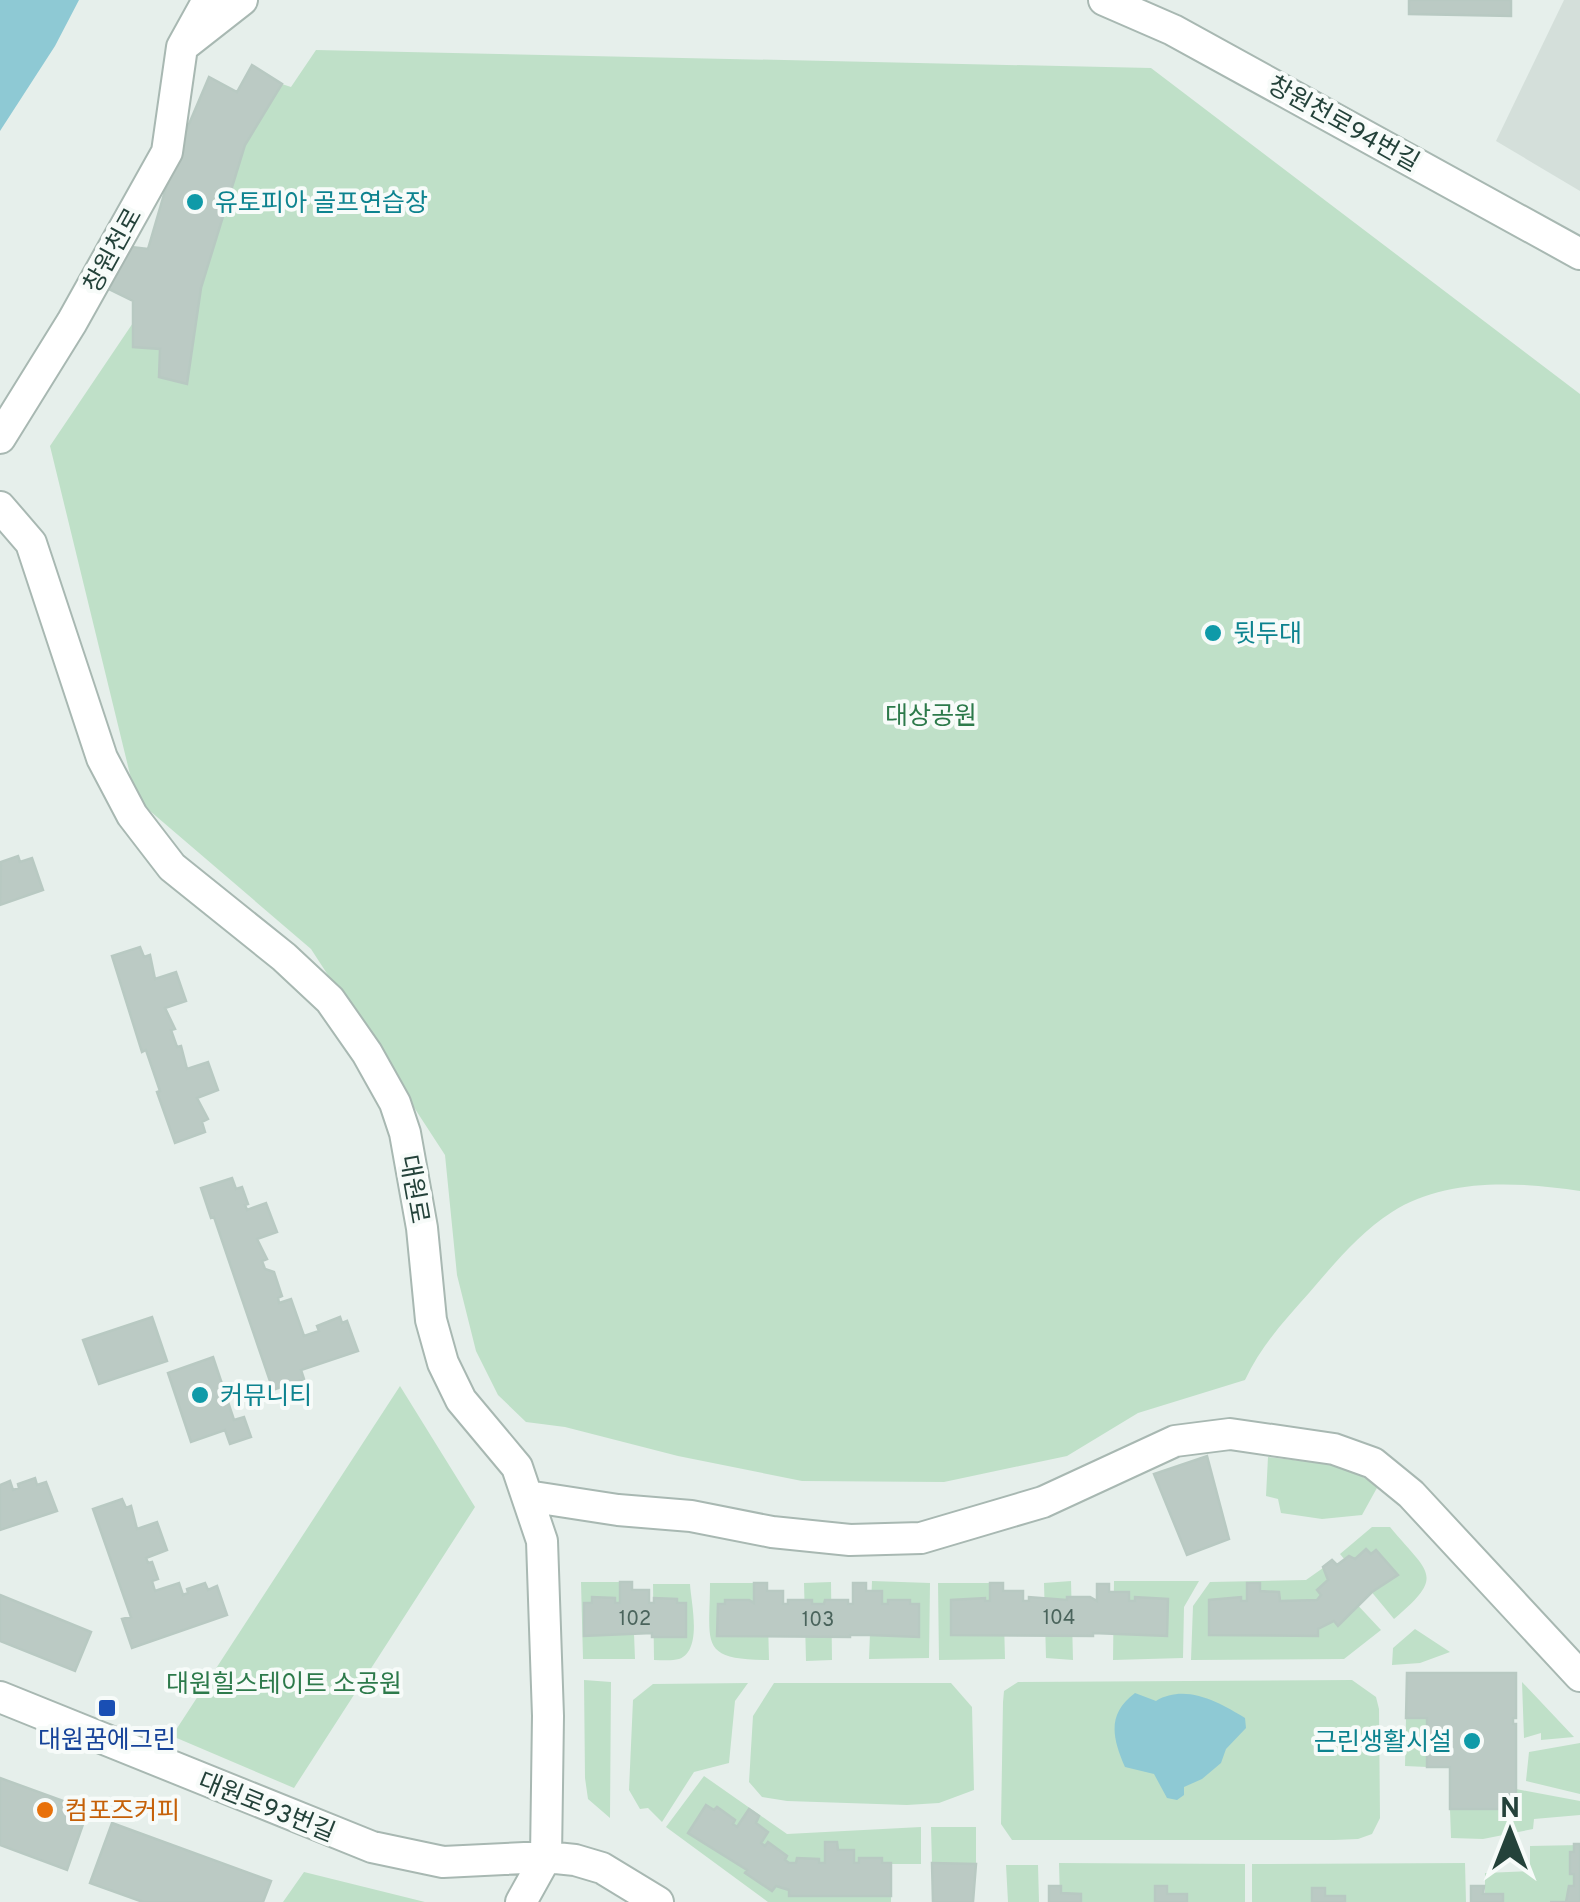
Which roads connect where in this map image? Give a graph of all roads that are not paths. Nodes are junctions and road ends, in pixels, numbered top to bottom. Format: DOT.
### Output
graph roads {
  1 [pos="208,0"];
  2 [pos="242,0"];
  3 [pos="1104,0"];
  4 [pos="182,46"];
  5 [pos="1580,254"];
  6 [pos="0,438"];
  7 [pos="0,507"];
  8 [pos="527,1496"];
  9 [pos="1580,1676"];
  10 [pos="0,1697"];
  11 [pos="546,1857"];
  12 [pos="521,1902"];
  13 [pos="658,1902"];
  1 -- 4 [label="street"];
  2 -- 4 [label="street"];
  3 -- 5 [label="street, 창원천로94번길"];
  4 -- 6 [label="street, 창원천로"];
  7 -- 8 [label="street, 대원로"];
  8 -- 9 [label="street"];
  8 -- 11 [label="street, 대원로"];
  10 -- 11 [label="street, 대원로93번길"];
  11 -- 12 [label="street"];
  11 -- 13 [label="street"];
}
